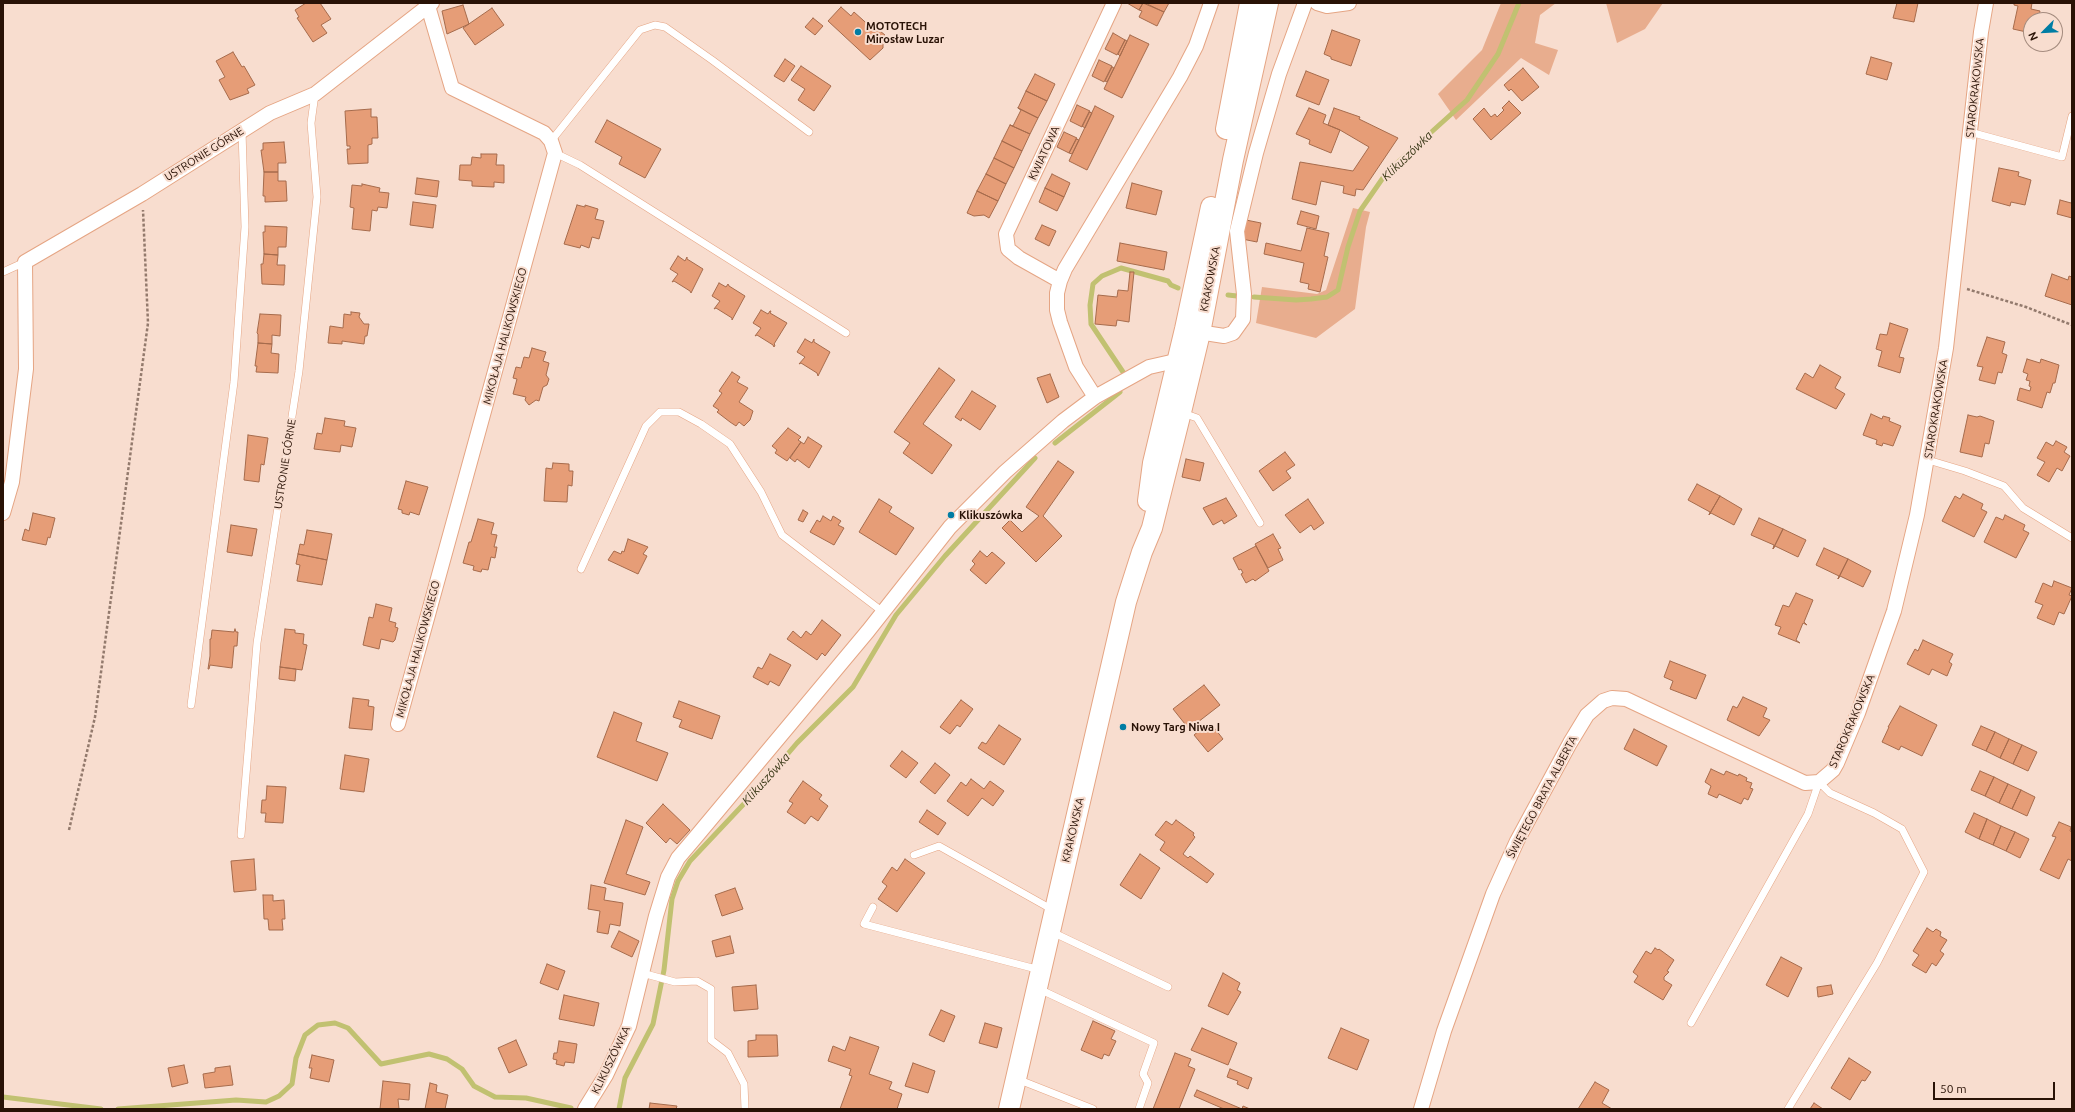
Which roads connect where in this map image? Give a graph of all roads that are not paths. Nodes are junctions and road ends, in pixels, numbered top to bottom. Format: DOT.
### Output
graph roads {
  1 [pos="1114,3"];
  2 [pos="1211,3"];
  3 [pos="1250,3"];
  4 [pos="1268,3"];
  5 [pos="1305,3"];
  6 [pos="1317,3"];
  7 [pos="1349,3"];
  8 [pos="1986,3"];
  9 [pos="430,4"];
  10 [pos="315,94"];
  11 [pos="2072,116"];
  12 [pos="242,130"];
  13 [pos="809,132"];
  14 [pos="1970,132"];
  15 [pos="553,147"];
  16 [pos="25,262"];
  17 [pos="3,272"];
  18 [pos="1060,281"];
  19 [pos="1192,331"];
  20 [pos="846,333"];
  21 [pos="1184,364"];
  22 [pos="1095,398"];
  23 [pos="1174,410"];
  24 [pos="1928,460"];
  25 [pos="3,513"];
  26 [pos="1260,523"];
  27 [pos="2072,538"];
  28 [pos="581,569"];
  29 [pos="884,612"];
  30 [pos="191,705"];
  31 [pos="398,724"];
  32 [pos="1819,782"];
  33 [pos="241,835"];
  34 [pos="914,855"];
  35 [pos="873,907"];
  36 [pos="1054,911"];
  37 [pos="1050,931"];
  38 [pos="649,975"];
  39 [pos="1039,980"];
  40 [pos="1168,987"];
  41 [pos="1691,1023"];
  42 [pos="1016,1079"];
  43 [pos="585,1109"];
  44 [pos="745,1109"];
  45 [pos="1009,1109"];
  46 [pos="1093,1109"];
  47 [pos="1139,1109"];
  48 [pos="1421,1109"];
  49 [pos="1788,1109"];
  1 -- 18 [label="street, KWIATOWA"];
  2 -- 18 [label="street"];
  3 -- 19 [label="main road, KRAKOWSKA"];
  4 -- 19 [label="main road, KRAKOWSKA"];
  5 -- 19 [label="street"];
  6 -- 7 [label="street"];
  8 -- 14 [label="street, STAROKRAKOWSKA"];
  9 -- 10 [label="street, USTRONIE GÓRNE"];
  9 -- 15 [label="street"];
  10 -- 12 [label="street, USTRONIE GÓRNE"];
  10 -- 33 [label="lane, USTRONIE GÓRNE"];
  11 -- 14 [label="lane"];
  12 -- 16 [label="street, USTRONIE GÓRNE"];
  12 -- 30 [label="lane"];
  13 -- 15 [label="lane"];
  14 -- 24 [label="street, STAROKRAKOWSKA"];
  15 -- 20 [label="lane"];
  15 -- 31 [label="street, MIKOŁAJA HALIKOWSKIEGO"];
  16 -- 17 [label="lane"];
  16 -- 25 [label="street"];
  18 -- 22 [label="street"];
  19 -- 21 [label="main road, KRAKOWSKA"];
  21 -- 22 [label="street, KLIKUSZÓWKA"];
  21 -- 23 [label="main road, KRAKOWSKA"];
  22 -- 29 [label="street, KLIKUSZÓWKA"];
  23 -- 26 [label="lane"];
  23 -- 36 [label="main road, KRAKOWSKA"];
  24 -- 27 [label="lane"];
  24 -- 32 [label="street, STAROKRAKOWSKA"];
  28 -- 29 [label="lane"];
  29 -- 38 [label="street, KLIKUSZÓWKA"];
  32 -- 41 [label="lane"];
  32 -- 48 [label="street, ŚWIĘTEGO BRATA ALBERTA"];
  32 -- 49 [label="lane"];
  34 -- 36 [label="lane"];
  35 -- 39 [label="lane"];
  36 -- 37 [label="main road, KRAKOWSKA"];
  37 -- 39 [label="main road, KRAKOWSKA"];
  37 -- 40 [label="lane"];
  38 -- 43 [label="street, KLIKUSZÓWKA"];
  38 -- 44 [label="lane"];
  39 -- 42 [label="main road, KRAKOWSKA"];
  39 -- 47 [label="lane"];
  42 -- 45 [label="main road, KRAKOWSKA"];
  42 -- 46 [label="lane"];
}
